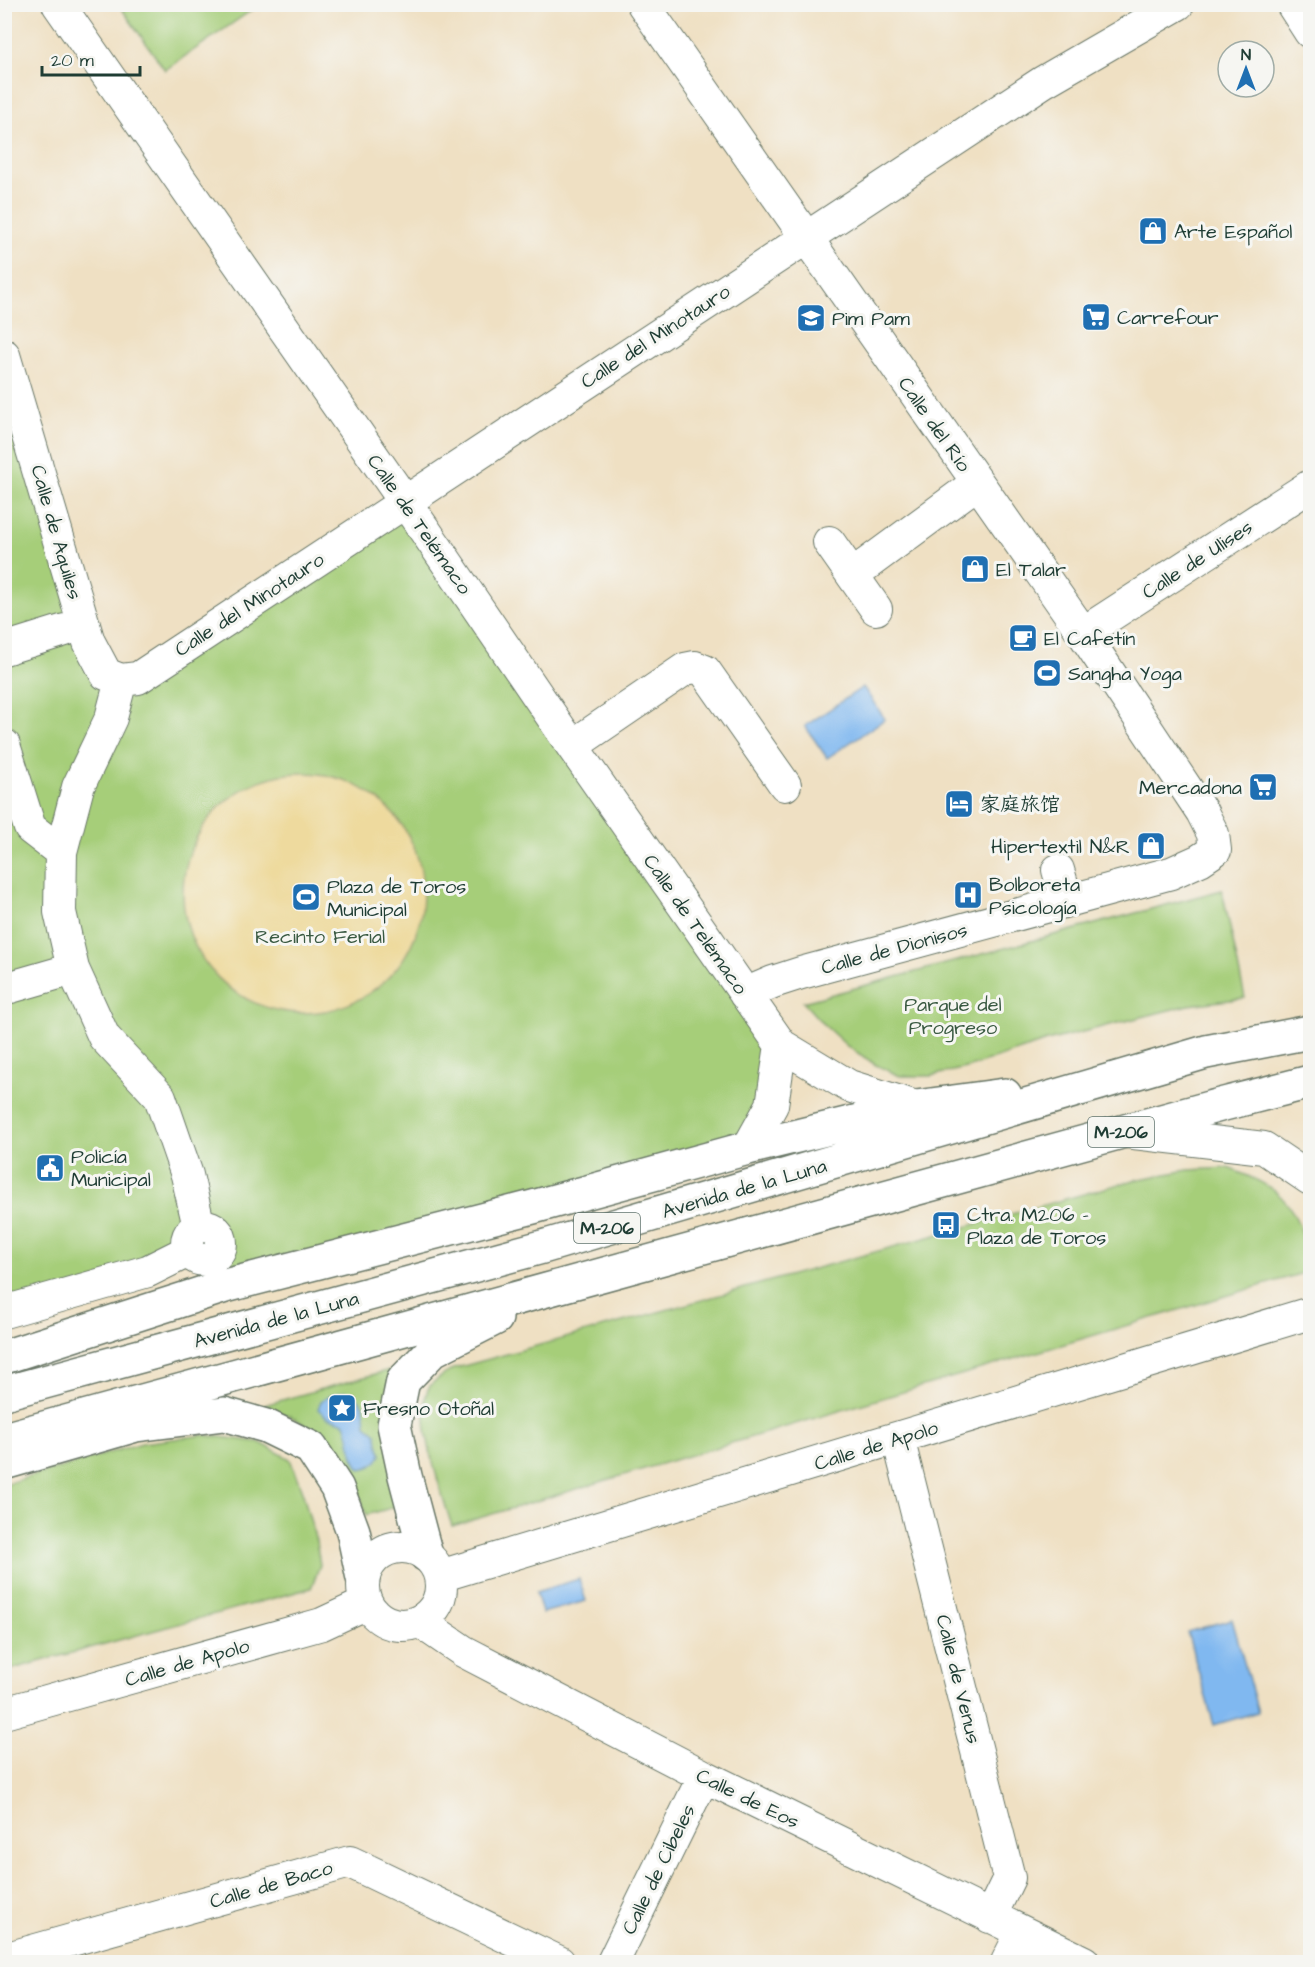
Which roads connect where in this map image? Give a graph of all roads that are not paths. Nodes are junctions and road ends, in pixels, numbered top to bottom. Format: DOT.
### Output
graph roads {
  1 [pos="58,4"];
  2 [pos="643,4"];
  3 [pos="1178,4"];
  4 [pos="1292,4"];
  5 [pos="1311,32"];
  6 [pos="805,238"];
  7 [pos="4,355"];
  8 [pos="977,483"];
  9 [pos="1311,486"];
  10 [pos="405,501"];
  11 [pos="829,542"];
  12 [pos="852,575"];
  13 [pos="876,609"];
  14 [pos="65,630"];
  15 [pos="1083,633"];
  16 [pos="4,649"];
  17 [pos="129,679"];
  18 [pos="4,746"];
  19 [pos="572,746"];
  20 [pos="785,785"];
  21 [pos="1215,850"];
  22 [pos="61,852"];
  23 [pos="1058,870"];
  24 [pos="1067,901"];
  25 [pos="73,969"];
  26 [pos="4,989"];
  27 [pos="745,994"];
  28 [pos="1311,1032"];
  29 [pos="781,1045"];
  30 [pos="1111,1081"];
  31 [pos="1311,1082"];
  32 [pos="916,1107"];
  33 [pos="1124,1132"];
  34 [pos="748,1148"];
  35 [pos="1311,1179"];
  36 [pos="206,1256"];
  37 [pos="555,1287"];
  38 [pos="4,1312"];
  39 [pos="1311,1312"];
  40 [pos="4,1357"];
  41 [pos="4,1393"];
  42 [pos="898,1438"];
  43 [pos="4,1439"];
  44 [pos="4,1463"];
  45 [pos="433,1565"];
  46 [pos="365,1591"];
  47 [pos="419,1620"];
  48 [pos="4,1713"];
  49 [pos="704,1776"];
  50 [pos="990,1917"];
  51 [pos="1022,1932"];
  52 [pos="69,1953"];
  53 [pos="4,1959"];
  54 [pos="559,1962"];
  55 [pos="613,1962"];
  56 [pos="1007,1962"];
  57 [pos="1084,1962"];
  1 -- 10 [label="street, Calle de Telémaco"];
  2 -- 6 [label="street, Calle del Río"];
  3 -- 6 [label="street, Calle del Minotauro"];
  4 -- 5 [label="street"];
  6 -- 8 [label="street, Calle del Río"];
  6 -- 10 [label="street, Calle del Minotauro"];
  7 -- 17 [label="street, Calle de Aquiles"];
  8 -- 12 [label="street"];
  8 -- 15 [label="street, Calle del Río"];
  9 -- 15 [label="street, Calle de Ulises"];
  10 -- 17 [label="street, Calle del Minotauro"];
  10 -- 19 [label="street, Calle de Telémaco"];
  11 -- 12 [label="street"];
  12 -- 13 [label="street"];
  14 -- 16 [label="street"];
  15 -- 21 [label="street, Calle del Río"];
  17 -- 22 [label="street"];
  18 -- 22 [label="street"];
  19 -- 20 [label="street"];
  19 -- 27 [label="street, Calle de Telémaco"];
  21 -- 24 [label="street, Calle de Dionisos"];
  22 -- 25 [label="street"];
  23 -- 24 [label="street"];
  24 -- 27 [label="street, Calle de Dionisos"];
  25 -- 26 [label="street"];
  25 -- 36 [label="street"];
  27 -- 29 [label="street, Calle de Telémaco"];
  28 -- 30 [label="main road, Avenida de la Luna / M-206"];
  29 -- 32 [label="street, Calle de Telémaco"];
  29 -- 34 [label="street"];
  30 -- 32 [label="main road"];
  30 -- 41 [label="main road, Avenida de la Luna / M-206"];
  31 -- 33 [label="main road, M-206"];
  32 -- 34 [label="main road"];
  33 -- 35 [label="street"];
  33 -- 37 [label="main road, M-206"];
  34 -- 36 [label="main road"];
  36 -- 38 [label="street"];
  36 -- 40 [label="main road"];
  37 -- 43 [label="main road, M-206"];
  37 -- 45 [label="main road"];
  39 -- 42 [label="street, Calle de Apolo"];
  42 -- 45 [label="street, Calle de Apolo"];
  42 -- 50 [label="street, Calle de Venus"];
  44 -- 46 [label="main road"];
  45 -- 46 [label="street"];
  45 -- 47 [label="street"];
  46 -- 47 [label="street"];
  46 -- 48 [label="street, Calle de Apolo"];
  47 -- 49 [label="street, Calle de Eos"];
  49 -- 50 [label="street, Calle de Eos"];
  49 -- 55 [label="street, Calle de Cibeles"];
  50 -- 51 [label="street, Calle de Eos"];
  51 -- 56 [label="street"];
  51 -- 57 [label="street, Calle de Eos"];
  52 -- 53 [label="street, Calle de Baco"];
  52 -- 54 [label="street, Calle de Baco"];
}
